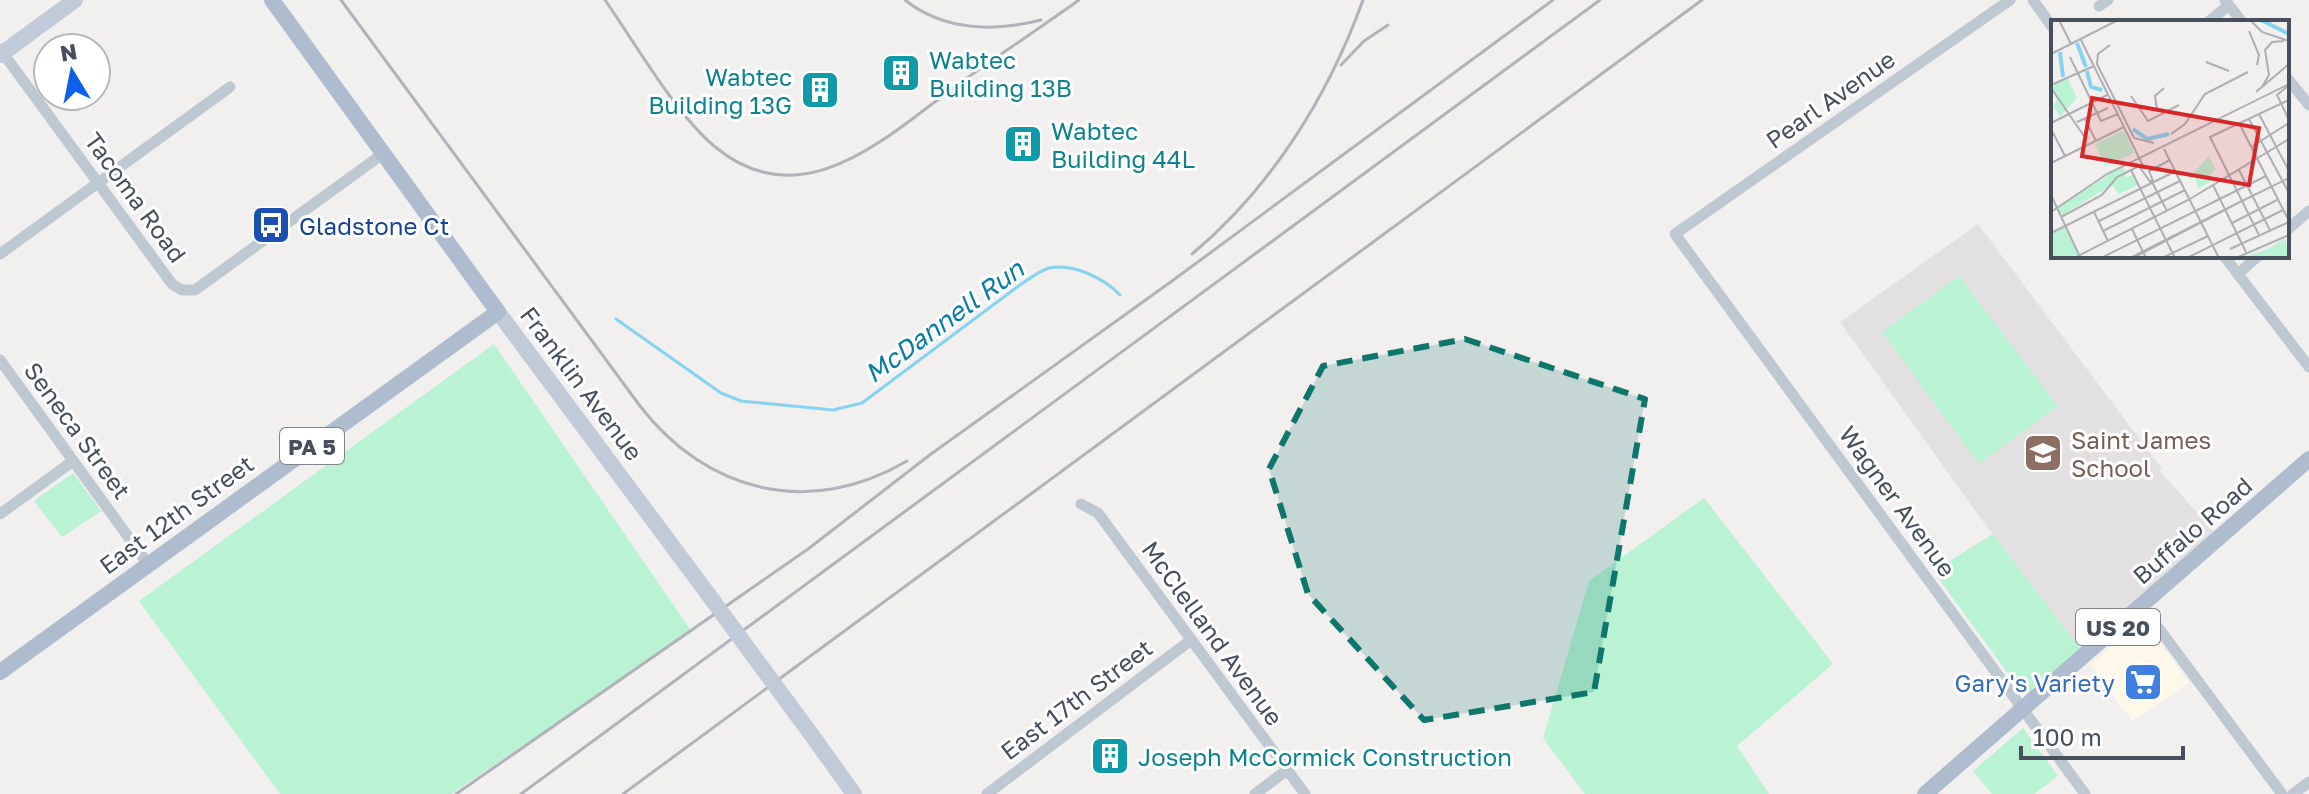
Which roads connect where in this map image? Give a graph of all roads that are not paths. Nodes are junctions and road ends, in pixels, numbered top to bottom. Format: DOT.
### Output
graph roads {
  1 [pos="75,0"];
  2 [pos="272,0"];
  3 [pos="2010,0"];
  4 [pos="2033,0"];
  5 [pos="2227,3"];
  6 [pos="2210,20"];
  7 [pos="2240,20"];
  8 [pos="2051,25"];
  9 [pos="1,52"];
  10 [pos="2289,80"];
  11 [pos="230,87"];
  12 [pos="2309,105"];
  13 [pos="384,153"];
  14 [pos="98,183"];
  15 [pos="2309,211"];
  16 [pos="2289,228"];
  17 [pos="1675,234"];
  18 [pos="0,254"];
  19 [pos="2226,258"];
  20 [pos="2256,258"];
  21 [pos="2238,274"];
  22 [pos="498,312"];
  23 [pos="0,360"];
  24 [pos="2309,367"];
  25 [pos="2309,459"];
  26 [pos="73,461"];
  27 [pos="1081,504"];
  28 [pos="0,514"];
  29 [pos="148,564"];
  30 [pos="2142,606"];
  31 [pos="1191,640"];
  32 [pos="0,672"];
  33 [pos="2023,709"];
  34 [pos="1287,770"];
  35 [pos="2309,782"];
  36 [pos="854,794"];
  37 [pos="987,794"];
  38 [pos="1255,794"];
  39 [pos="1305,794"];
  40 [pos="1925,794"];
  41 [pos="2085,794"];
  42 [pos="2282,794"];
  43 [pos="2293,794"];
  1 -- 9 [label="street"];
  2 -- 13 [label="main road, Franklin Avenue"];
  3 -- 17 [label="street, Pearl Avenue"];
  4 -- 8 [label="street"];
  5 -- 6 [label="street"];
  5 -- 7 [label="street"];
  9 -- 14 [label="street, Tacoma Road"];
  10 -- 12 [label="street"];
  11 -- 14 [label="street"];
  13 -- 14 [label="street, Tacoma Road"];
  13 -- 22 [label="main road, Franklin Avenue"];
  14 -- 18 [label="street"];
  15 -- 16 [label="street"];
  17 -- 33 [label="street, Wagner Avenue"];
  19 -- 21 [label="street"];
  20 -- 21 [label="street"];
  21 -- 24 [label="street"];
  22 -- 29 [label="main road, East 12th Street / PA 5"];
  22 -- 36 [label="street, Franklin Avenue, bridge"];
  23 -- 26 [label="street, Seneca Street"];
  25 -- 30 [label="main road, Buffalo Road / US 20"];
  26 -- 28 [label="street"];
  26 -- 29 [label="street, Seneca Street"];
  27 -- 31 [label="street, McClelland Avenue"];
  29 -- 32 [label="main road, East 12th Street / PA 5"];
  30 -- 33 [label="main road, Buffalo Road / US 20"];
  30 -- 42 [label="street"];
  31 -- 34 [label="street, McClelland Avenue"];
  31 -- 37 [label="street, East 17th Street"];
  33 -- 40 [label="main road, Buffalo Road / US 20"];
  33 -- 41 [label="street, Wagner Avenue"];
  34 -- 38 [label="street"];
  34 -- 39 [label="street, McClelland Avenue"];
  35 -- 43 [label="street"];
}
